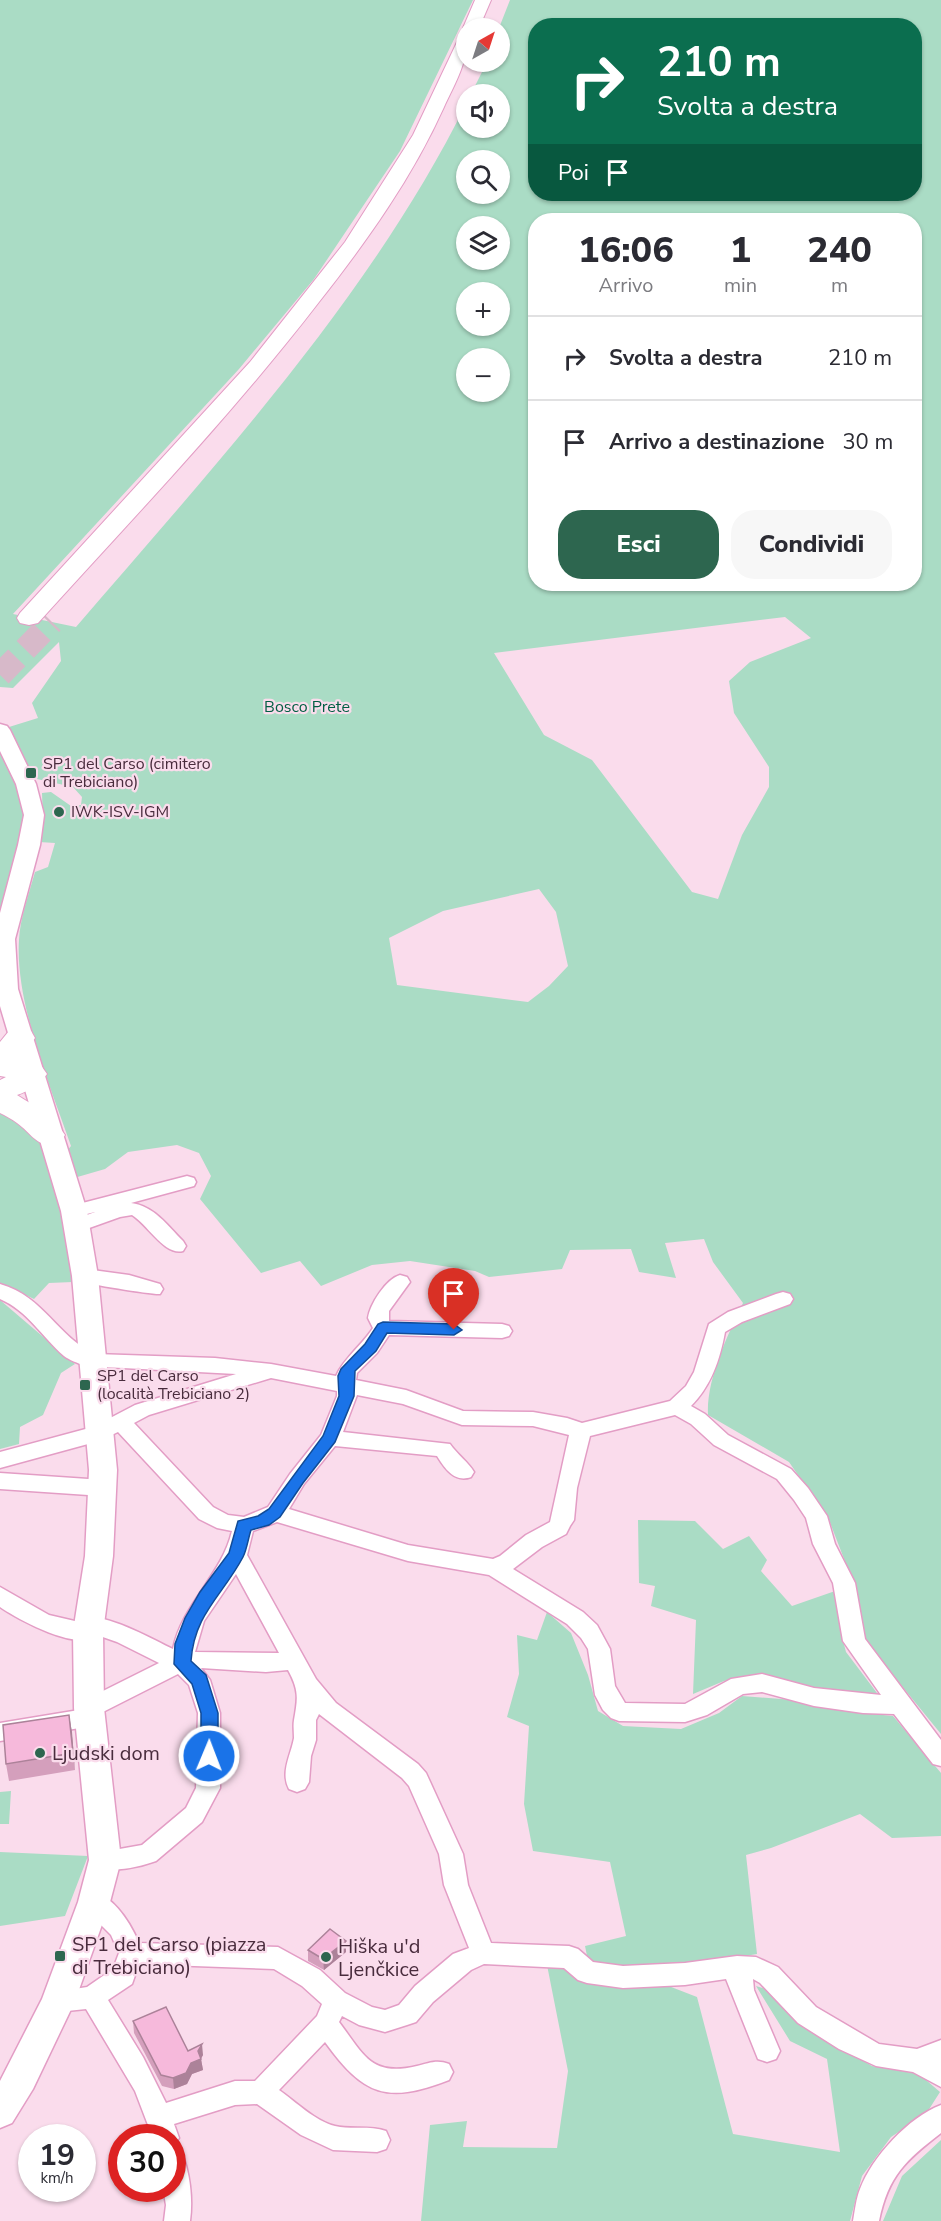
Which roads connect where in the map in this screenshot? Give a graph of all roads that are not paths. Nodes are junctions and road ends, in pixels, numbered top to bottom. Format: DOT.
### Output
graph roads {
  1 [pos="483,0"];
  2 [pos="499,0"];
  3 [pos="475,18"];
  4 [pos="492,18"];
  5 [pos="456,61"];
  6 [pos="469,72"];
  7 [pos="29,618"];
  8 [pos="52,622"];
  9 [pos="0,730"];
  10 [pos="10,1048"];
  11 [pos="0,1066"];
  12 [pos="31,1074"];
  13 [pos="0,1090"];
  14 [pos="0,1100"];
  15 [pos="49,1135"];
  16 [pos="187,1182"];
  17 [pos="76,1219"];
  18 [pos="176,1246"];
  19 [pos="85,1276"];
  20 [pos="400,1282"];
  21 [pos="153,1289"];
  22 [pos="0,1290"];
  23 [pos="783,1299"];
  24 [pos="383,1328"];
  25 [pos="502,1331"];
  26 [pos="92,1361"];
  27 [pos="271,1371"];
  28 [pos="347,1384"];
  29 [pos="677,1407"];
  30 [pos="121,1420"];
  31 [pos="580,1431"];
  32 [pos="99,1433"];
  33 [pos="330,1438"];
  34 [pos="0,1460"];
  35 [pos="464,1472"];
  36 [pos="0,1481"];
  37 [pos="103,1488"];
  38 [pos="274,1513"];
  39 [pos="244,1526"];
  40 [pos="236,1554"];
  41 [pos="494,1568"];
  42 [pos="0,1595"];
  43 [pos="88,1628"];
  44 [pos="294,1661"];
  45 [pos="182,1664"];
  46 [pos="308,1685"];
  47 [pos="900,1705"];
  48 [pos="90,1713"];
  49 [pos="0,1732"];
  50 [pos="941,1757"];
  51 [pos="297,1782"];
  52 [pos="105,1860"];
  53 [pos="94,1902"];
  54 [pos="131,1953"];
  55 [pos="483,1953"];
  56 [pos="737,1967"];
  57 [pos="92,1997"];
  58 [pos="58,2001"];
  59 [pos="336,2001"];
  60 [pos="326,2024"];
  61 [pos="767,2051"];
  62 [pos="941,2051"];
  63 [pos="918,2061"];
  64 [pos="440,2072"];
  65 [pos="941,2075"];
  66 [pos="261,2092"];
  67 [pos="0,2112"];
  68 [pos="941,2117"];
  69 [pos="163,2124"];
  70 [pos="170,2124"];
  71 [pos="377,2140"];
  72 [pos="179,2202"];
  73 [pos="177,2221"];
  74 [pos="866,2221"];
  1 -- 3 [label="highway"];
  2 -- 4 [label="highway"];
  5 -- 7 [label="highway"];
  6 -- 8 [label="highway"];
  9 -- 10 [label="main road"];
  10 -- 12 [label="main road"];
  11 -- 12 [label="highway"];
  12 -- 13 [label="highway"];
  12 -- 15 [label="main road"];
  14 -- 15 [label="highway"];
  15 -- 17 [label="main road"];
  16 -- 17 [label="street"];
  17 -- 18 [label="street"];
  17 -- 19 [label="main road"];
  19 -- 21 [label="street"];
  19 -- 26 [label="main road"];
  20 -- 24 [label="street"];
  22 -- 26 [label="street"];
  23 -- 29 [label="street"];
  24 -- 25 [label="street"];
  24 -- 28 [label="street"];
  26 -- 27 [label="street"];
  26 -- 32 [label="main road"];
  27 -- 28 [label="street"];
  27 -- 30 [label="street"];
  28 -- 31 [label="street"];
  28 -- 33 [label="street"];
  29 -- 31 [label="street"];
  29 -- 47 [label="street"];
  30 -- 32 [label="street"];
  30 -- 39 [label="street"];
  31 -- 41 [label="street"];
  32 -- 34 [label="street"];
  32 -- 37 [label="main road"];
  33 -- 35 [label="street"];
  33 -- 38 [label="street"];
  36 -- 37 [label="street"];
  37 -- 43 [label="main road"];
  38 -- 39 [label="street"];
  38 -- 41 [label="street"];
  39 -- 40 [label="street"];
  40 -- 44 [label="street"];
  40 -- 45 [label="street"];
  41 -- 47 [label="street"];
  42 -- 43 [label="street"];
  43 -- 45 [label="street"];
  43 -- 48 [label="main road"];
  44 -- 45 [label="street"];
  44 -- 46 [label="street"];
  45 -- 48 [label="street"];
  45 -- 52 [label="street"];
  46 -- 51 [label="street"];
  46 -- 55 [label="street"];
  47 -- 50 [label="street"];
  48 -- 49 [label="street"];
  48 -- 52 [label="main road"];
  52 -- 53 [label="main road"];
  53 -- 54 [label="street"];
  53 -- 58 [label="main road"];
  54 -- 57 [label="street"];
  54 -- 59 [label="street"];
  55 -- 56 [label="street"];
  55 -- 59 [label="street"];
  56 -- 61 [label="street"];
  56 -- 63 [label="street"];
  57 -- 58 [label="street"];
  57 -- 69 [label="street"];
  58 -- 67 [label="main road"];
  59 -- 60 [label="street"];
  60 -- 64 [label="street"];
  60 -- 66 [label="street"];
  62 -- 63 [label="street"];
  63 -- 65 [label="street"];
  66 -- 70 [label="street"];
  66 -- 71 [label="street"];
  68 -- 74 [label="street"];
  72 -- 73 [label="street"];
}
